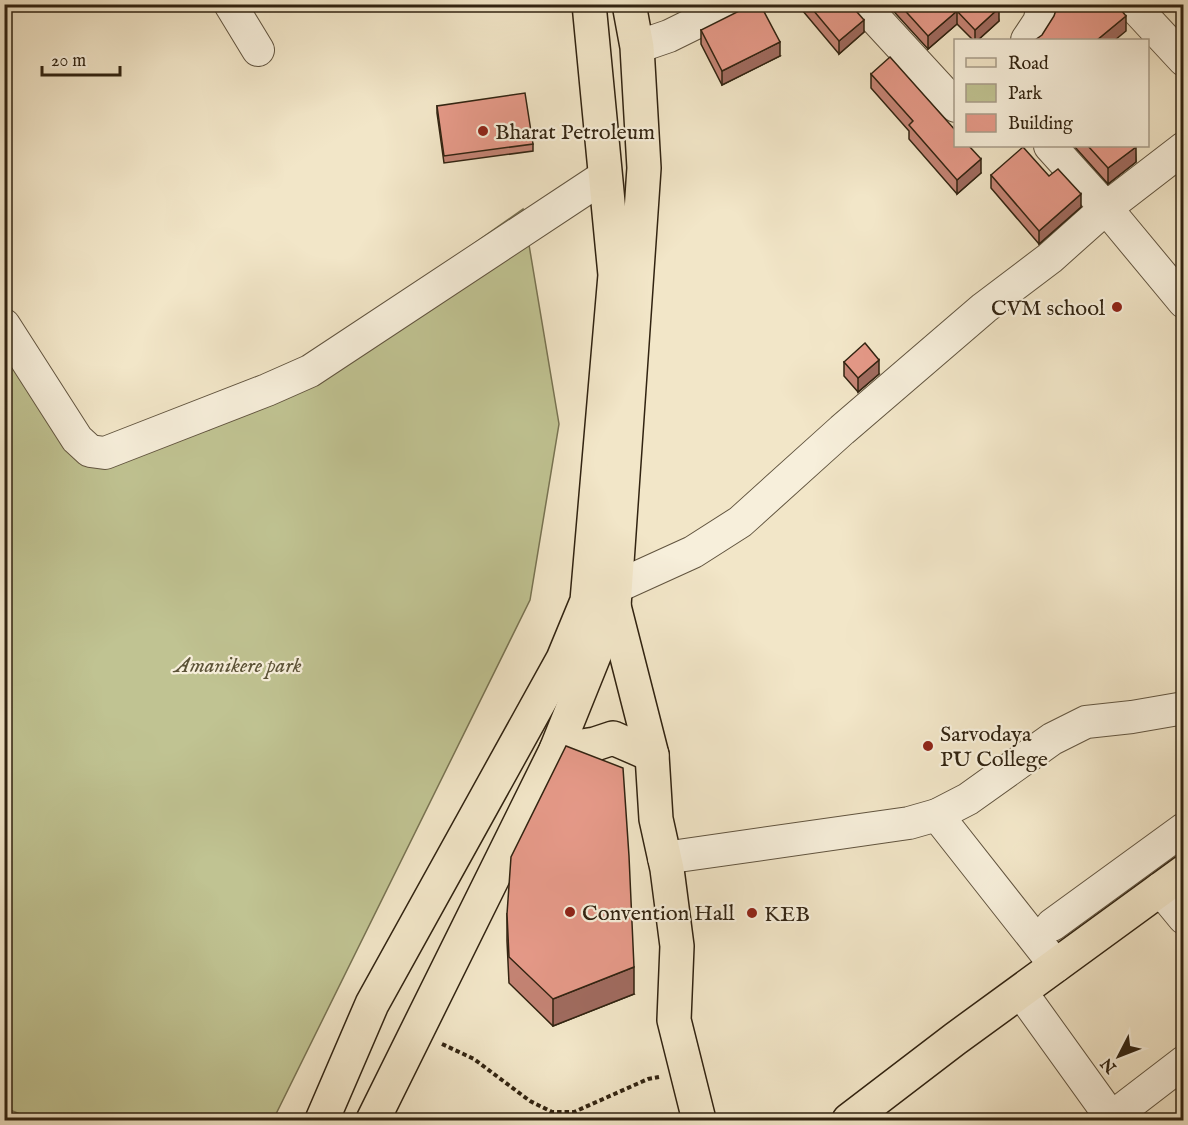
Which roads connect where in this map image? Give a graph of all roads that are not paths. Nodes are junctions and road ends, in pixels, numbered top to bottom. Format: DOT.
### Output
graph roads {
  1 [pos="230,4"];
  2 [pos="589,4"];
  3 [pos="629,4"];
  4 [pos="734,4"];
  5 [pos="861,4"];
  6 [pos="1044,4"];
  7 [pos="1132,4"];
  8 [pos="1028,39"];
  9 [pos="637,47"];
  10 [pos="258,50"];
  11 [pos="1184,60"];
  12 [pos="954,104"];
  13 [pos="1051,147"];
  14 [pos="1184,148"];
  15 [pos="605,176"];
  16 [pos="1106,208"];
  17 [pos="1184,302"];
  18 [pos="4,324"];
  19 [pos="606,591"];
  20 [pos="1184,708"];
  21 [pos="556,750"];
  22 [pos="652,755"];
  23 [pos="937,815"];
  24 [pos="1184,829"];
  25 [pos="664,858"];
  26 [pos="1172,881"];
  27 [pos="1184,918"];
  28 [pos="1052,925"];
  29 [pos="1056,966"];
  30 [pos="1021,992"];
  31 [pos="1184,1062"];
  32 [pos="1112,1119"];
  33 [pos="322,1120"];
  34 [pos="374,1120"];
  35 [pos="699,1120"];
  36 [pos="849,1120"];
  1 -- 10 [label="street"];
  2 -- 15 [label="main road"];
  3 -- 9 [label="main road"];
  4 -- 9 [label="street"];
  5 -- 12 [label="street"];
  6 -- 8 [label="street"];
  7 -- 11 [label="street"];
  9 -- 19 [label="main road"];
  13 -- 16 [label="street"];
  14 -- 16 [label="street"];
  15 -- 18 [label="street"];
  15 -- 19 [label="main road"];
  16 -- 17 [label="street"];
  16 -- 19 [label="street"];
  19 -- 21 [label="main road"];
  19 -- 22 [label="main road"];
  19 -- 33 [label="main road"];
  20 -- 23 [label="street"];
  21 -- 22 [label="main road"];
  21 -- 34 [label="main road"];
  22 -- 25 [label="main road"];
  23 -- 25 [label="street"];
  23 -- 29 [label="street"];
  24 -- 28 [label="street"];
  25 -- 35 [label="main road"];
  26 -- 27 [label="street"];
  26 -- 29 [label="main road"];
  29 -- 30 [label="main road"];
  30 -- 32 [label="street"];
  30 -- 36 [label="main road"];
  31 -- 32 [label="street"];
}
